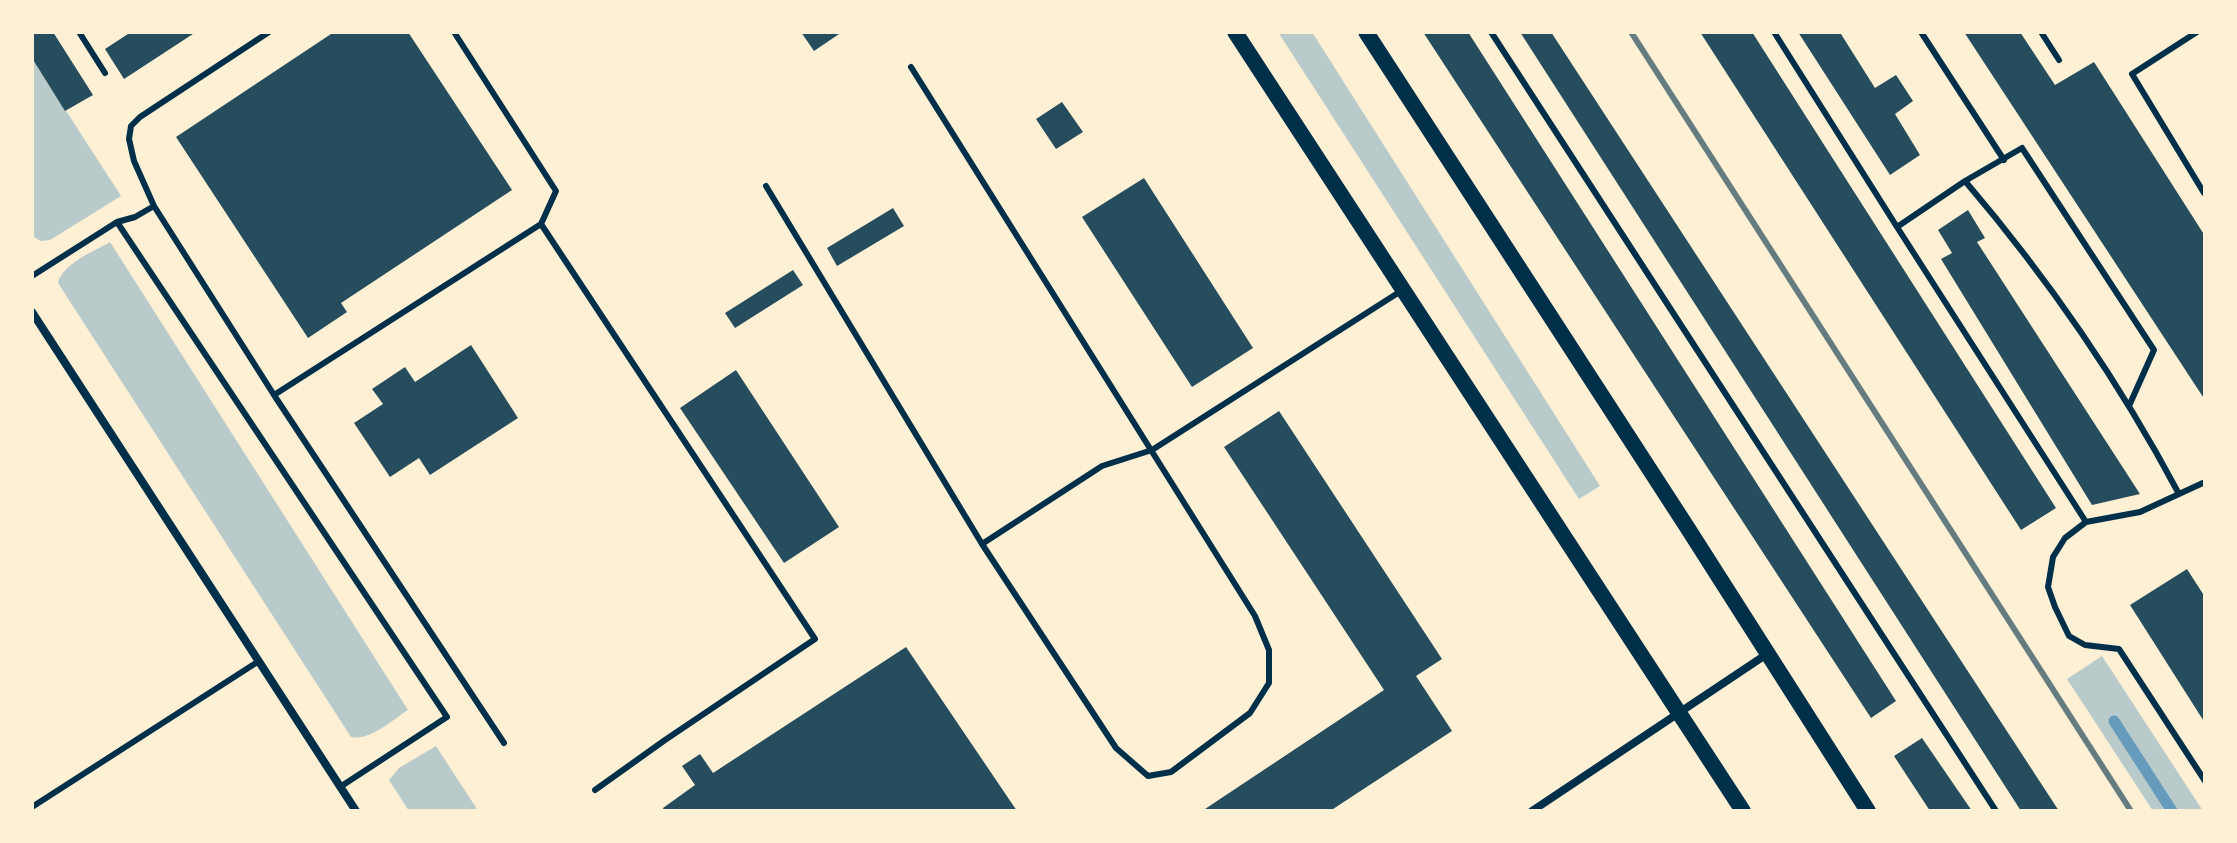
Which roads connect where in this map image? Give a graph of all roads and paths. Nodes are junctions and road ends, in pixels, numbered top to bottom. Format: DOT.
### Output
graph roads {
  1 [pos="269,32"];
  2 [pos="454,32"];
  3 [pos="1235,32"];
  4 [pos="1366,32"];
  5 [pos="1491,32"];
  6 [pos="1774,32"];
  7 [pos="1921,32"];
  8 [pos="2041,32"];
  9 [pos="2197,32"];
  10 [pos="82,33"];
  11 [pos="2059,60"];
  12 [pos="911,67"];
  13 [pos="105,73"];
  14 [pos="2004,160"];
  15 [pos="1965,181"];
  16 [pos="766,186"];
  17 [pos="2204,193"];
  18 [pos="154,206"];
  19 [pos="117,222"];
  20 [pos="541,224"];
  21 [pos="1897,227"];
  22 [pos="32,276"];
  23 [pos="1402,291"];
  24 [pos="32,312"];
  25 [pos="274,395"];
  26 [pos="2129,406"];
  27 [pos="1152,450"];
  28 [pos="2205,482"];
  29 [pos="2179,494"];
  30 [pos="2086,522"];
  31 [pos="982,544"];
  32 [pos="1768,653"];
  33 [pos="259,661"];
  34 [pos="1679,712"];
  35 [pos="504,743"];
  36 [pos="2205,781"];
  37 [pos="340,787"];
  38 [pos="595,790"];
  39 [pos="32,807"];
  40 [pos="356,811"];
  41 [pos="1532,811"];
  42 [pos="1743,811"];
  43 [pos="1868,811"];
  44 [pos="1996,811"];
  1 -- 18 [label="lane"];
  2 -- 20 [label="lane"];
  3 -- 23 [label="main road"];
  4 -- 32 [label="main road"];
  5 -- 44 [label="lane"];
  6 -- 21 [label="lane"];
  7 -- 14 [label="lane"];
  8 -- 11 [label="lane"];
  9 -- 17 [label="lane"];
  10 -- 13 [label="lane"];
  12 -- 27 [label="lane"];
  14 -- 15 [label="lane"];
  14 -- 26 [label="lane"];
  15 -- 21 [label="lane"];
  15 -- 26 [label="lane"];
  16 -- 31 [label="lane"];
  18 -- 19 [label="lane"];
  18 -- 25 [label="lane"];
  19 -- 22 [label="lane"];
  19 -- 37 [label="lane"];
  20 -- 25 [label="lane"];
  20 -- 38 [label="lane"];
  21 -- 30 [label="lane"];
  23 -- 27 [label="lane"];
  23 -- 34 [label="main road"];
  24 -- 33 [label="street"];
  25 -- 35 [label="lane"];
  26 -- 29 [label="lane"];
  27 -- 31 [label="lane"];
  27 -- 31 [label="lane"];
  28 -- 29 [label="lane"];
  29 -- 30 [label="lane"];
  30 -- 36 [label="lane"];
  32 -- 34 [label="street"];
  32 -- 43 [label="main road"];
  33 -- 37 [label="street"];
  33 -- 39 [label="lane"];
  34 -- 41 [label="street"];
  34 -- 42 [label="main road"];
  37 -- 40 [label="street"];
}
